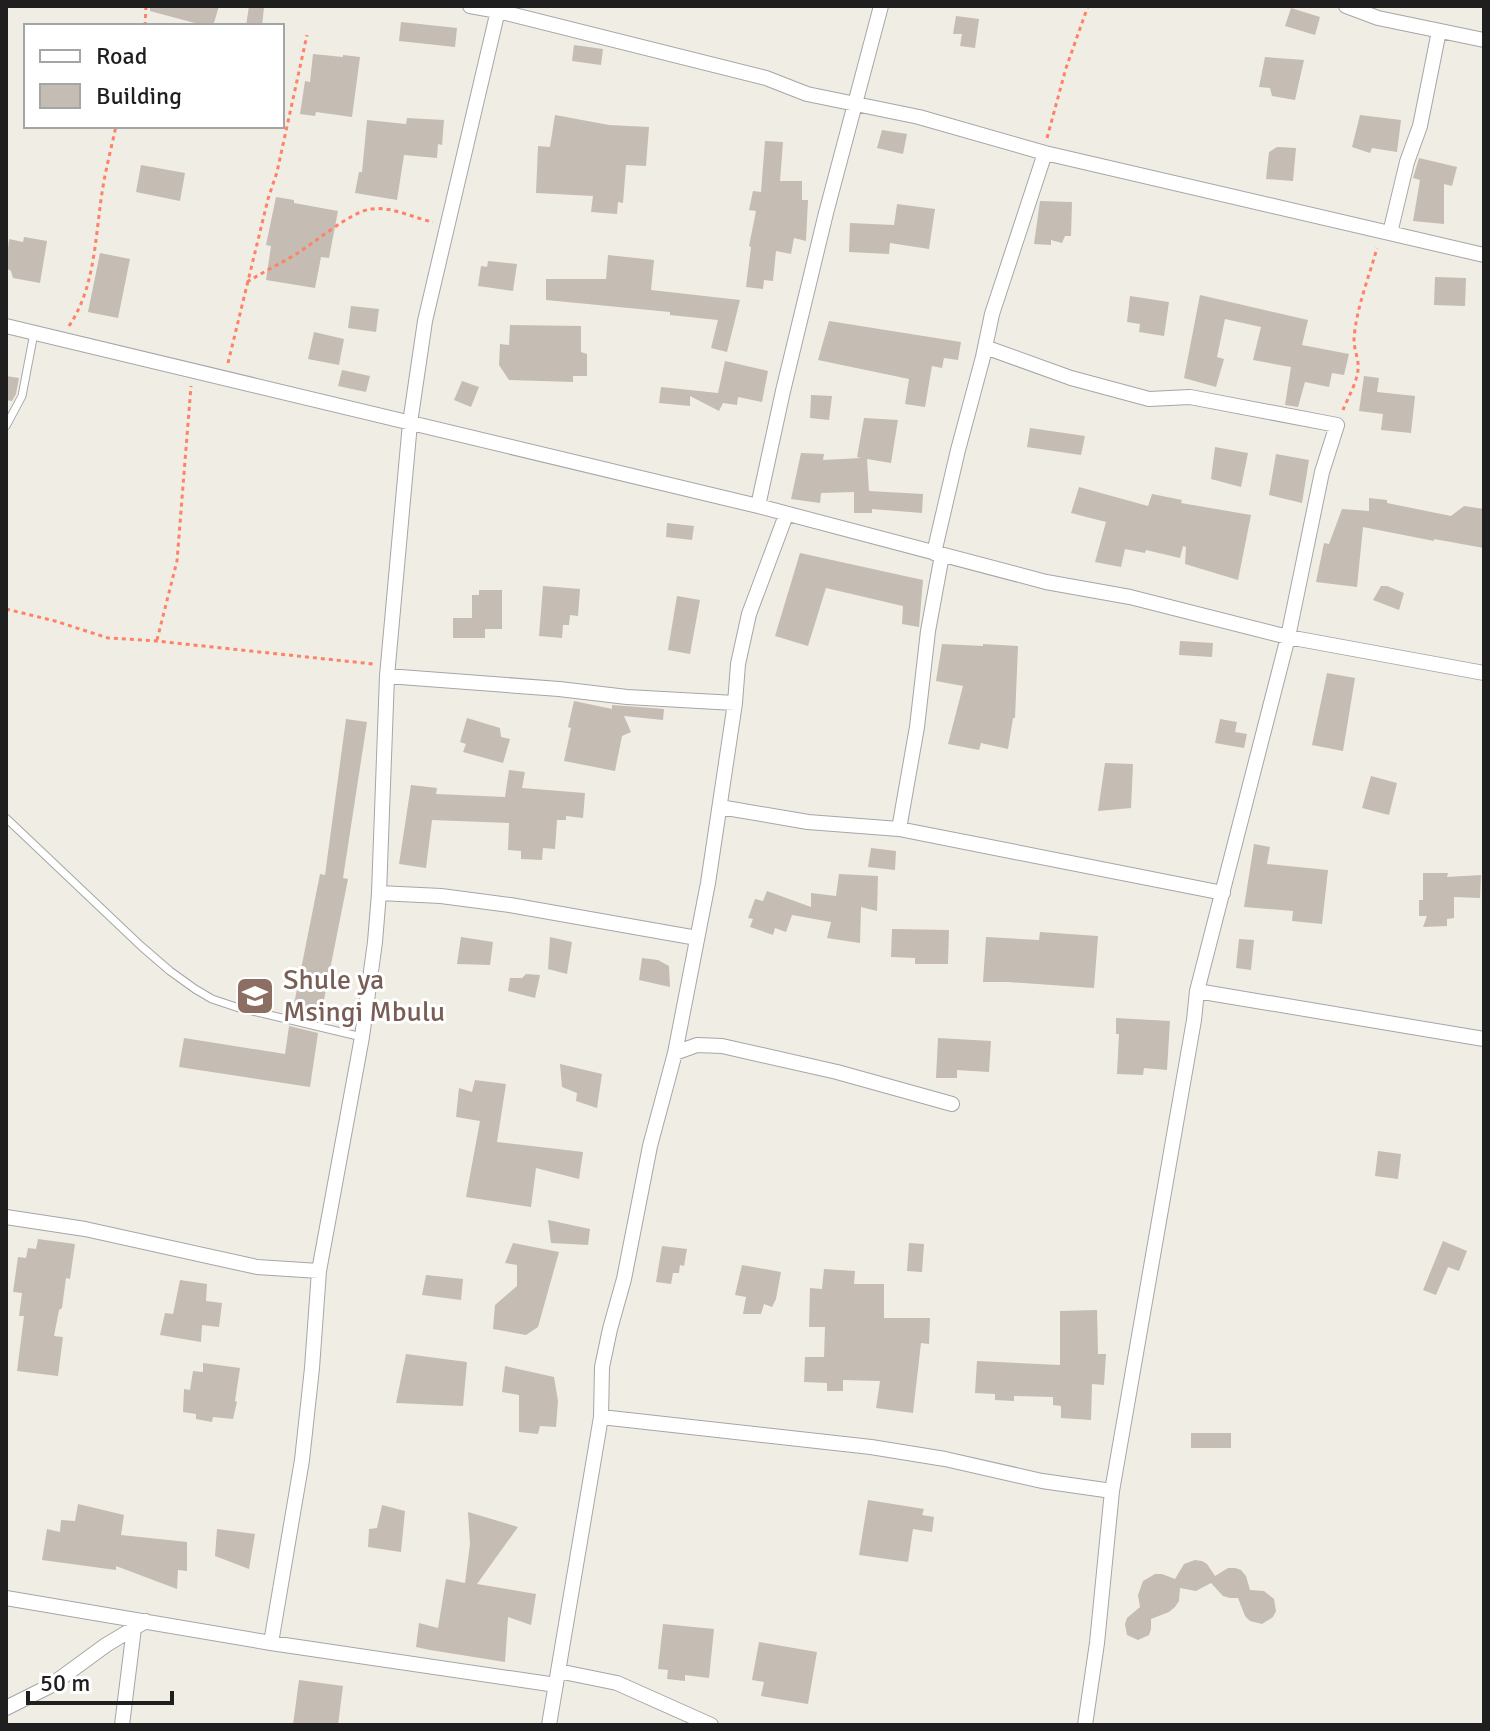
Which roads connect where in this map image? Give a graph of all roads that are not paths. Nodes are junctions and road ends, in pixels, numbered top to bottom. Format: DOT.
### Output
graph roads {
  1 [pos="470,6"];
  2 [pos="881,6"];
  3 [pos="1346,6"];
  4 [pos="498,9"];
  5 [pos="1439,31"];
  6 [pos="1484,40"];
  7 [pos="855,102"];
  8 [pos="1043,153"];
  9 [pos="1386,232"];
  10 [pos="1484,255"];
  11 [pos="6,326"];
  12 [pos="34,333"];
  13 [pos="985,347"];
  14 [pos="410,423"];
  15 [pos="6,426"];
  16 [pos="758,506"];
  17 [pos="786,515"];
  18 [pos="938,554"];
  19 [pos="1288,637"];
  20 [pos="388,671"];
  21 [pos="1484,673"];
  22 [pos="735,703"];
  23 [pos="720,807"];
  24 [pos="6,818"];
  25 [pos="899,829"];
  26 [pos="379,893"];
  27 [pos="1223,893"];
  28 [pos="697,938"];
  29 [pos="1197,991"];
  30 [pos="362,1037"];
  31 [pos="1484,1039"];
  32 [pos="675,1053"];
  33 [pos="952,1104"];
  34 [pos="6,1217"];
  35 [pos="319,1271"];
  36 [pos="601,1417"];
  37 [pos="1112,1491"];
  38 [pos="6,1598"];
  39 [pos="140,1625"];
  40 [pos="271,1643"];
  41 [pos="557,1678"];
  42 [pos="6,1708"];
  43 [pos="122,1725"];
  44 [pos="549,1725"];
  45 [pos="711,1725"];
  46 [pos="1085,1725"];
  1 -- 4 [label="street"];
  2 -- 7 [label="street"];
  3 -- 5 [label="street"];
  4 -- 7 [label="street"];
  4 -- 14 [label="street"];
  5 -- 6 [label="street"];
  5 -- 9 [label="street"];
  7 -- 8 [label="street"];
  7 -- 16 [label="street"];
  8 -- 9 [label="street"];
  8 -- 13 [label="street"];
  9 -- 10 [label="street"];
  11 -- 12 [label="street"];
  12 -- 14 [label="street"];
  12 -- 15 [label="lane"];
  13 -- 18 [label="street"];
  13 -- 19 [label="street"];
  14 -- 16 [label="street"];
  14 -- 20 [label="street"];
  16 -- 17 [label="street"];
  17 -- 18 [label="street"];
  17 -- 22 [label="street"];
  18 -- 19 [label="street"];
  18 -- 25 [label="street"];
  19 -- 21 [label="street"];
  19 -- 27 [label="street"];
  20 -- 22 [label="street"];
  20 -- 26 [label="street"];
  22 -- 23 [label="street"];
  23 -- 25 [label="street"];
  23 -- 28 [label="street"];
  24 -- 30 [label="lane"];
  25 -- 27 [label="street"];
  26 -- 28 [label="street"];
  26 -- 30 [label="street"];
  27 -- 29 [label="street"];
  28 -- 32 [label="street"];
  29 -- 31 [label="street"];
  29 -- 37 [label="street"];
  30 -- 35 [label="street"];
  32 -- 33 [label="street"];
  32 -- 36 [label="street"];
  34 -- 35 [label="street"];
  35 -- 40 [label="street"];
  36 -- 37 [label="street"];
  36 -- 41 [label="street"];
  37 -- 46 [label="street"];
  38 -- 39 [label="street"];
  39 -- 40 [label="street"];
  39 -- 42 [label="street"];
  39 -- 43 [label="street"];
  40 -- 41 [label="street"];
  41 -- 44 [label="street"];
  41 -- 45 [label="street"];
}
